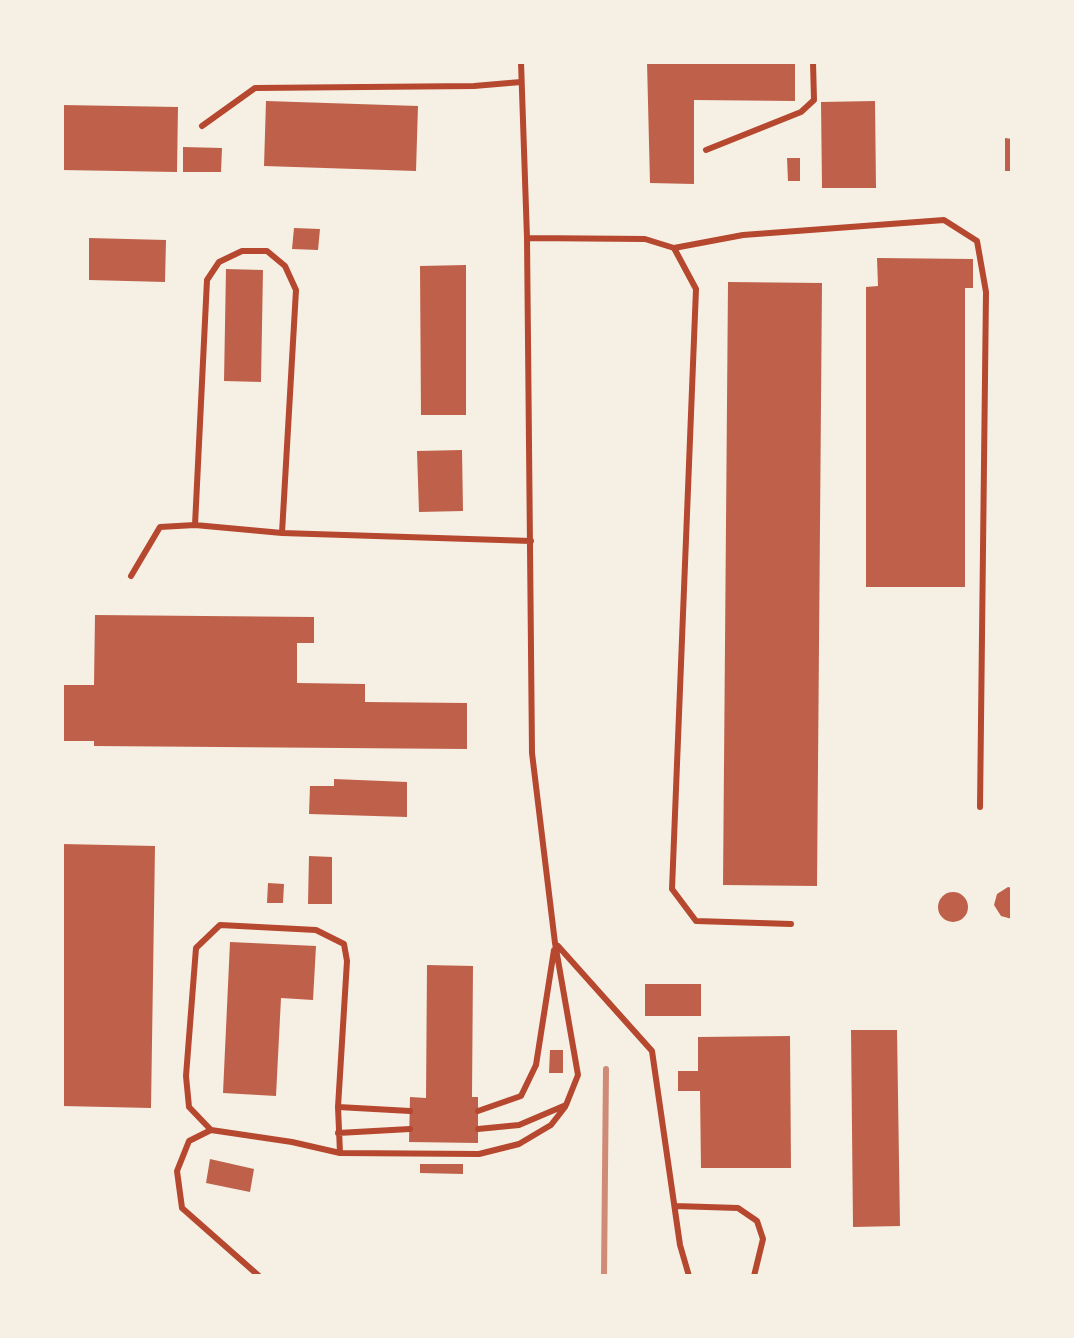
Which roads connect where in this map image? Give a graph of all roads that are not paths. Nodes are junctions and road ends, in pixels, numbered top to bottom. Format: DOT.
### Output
graph roads {
  1 [pos="521,62"];
  2 [pos="813,62"];
  3 [pos="521,82"];
  4 [pos="202,126"];
  5 [pos="706,150"];
  6 [pos="527,238"];
  7 [pos="674,248"];
  8 [pos="195,525"];
  9 [pos="282,533"];
  10 [pos="531,541"];
  11 [pos="131,576"];
  12 [pos="980,807"];
  13 [pos="791,924"];
  14 [pos="555,943"];
  15 [pos="566,1105"];
  16 [pos="338,1107"];
  17 [pos="410,1111"];
  18 [pos="478,1111"];
  19 [pos="410,1129"];
  20 [pos="478,1129"];
  21 [pos="211,1130"];
  22 [pos="338,1133"];
  23 [pos="340,1153"];
  24 [pos="675,1206"];
  25 [pos="259,1276"];
  26 [pos="689,1276"];
  27 [pos="754,1276"];
  1 -- 3 [label="lane"];
  2 -- 5 [label="lane"];
  3 -- 4 [label="lane"];
  3 -- 6 [label="lane"];
  6 -- 7 [label="lane"];
  6 -- 10 [label="lane"];
  7 -- 12 [label="lane"];
  7 -- 13 [label="lane"];
  8 -- 9 [label="lane"];
  8 -- 9 [label="lane"];
  8 -- 11 [label="lane"];
  9 -- 10 [label="lane"];
  10 -- 14 [label="lane"];
  14 -- 15 [label="lane"];
  14 -- 18 [label="lane"];
  14 -- 24 [label="lane"];
  15 -- 20 [label="lane"];
  15 -- 23 [label="lane"];
  16 -- 17 [label="lane"];
  16 -- 21 [label="lane"];
  16 -- 22 [label="lane"];
  19 -- 22 [label="lane"];
  21 -- 23 [label="lane"];
  21 -- 25 [label="lane"];
  22 -- 23 [label="lane"];
  24 -- 26 [label="lane"];
  24 -- 27 [label="lane"];
}
